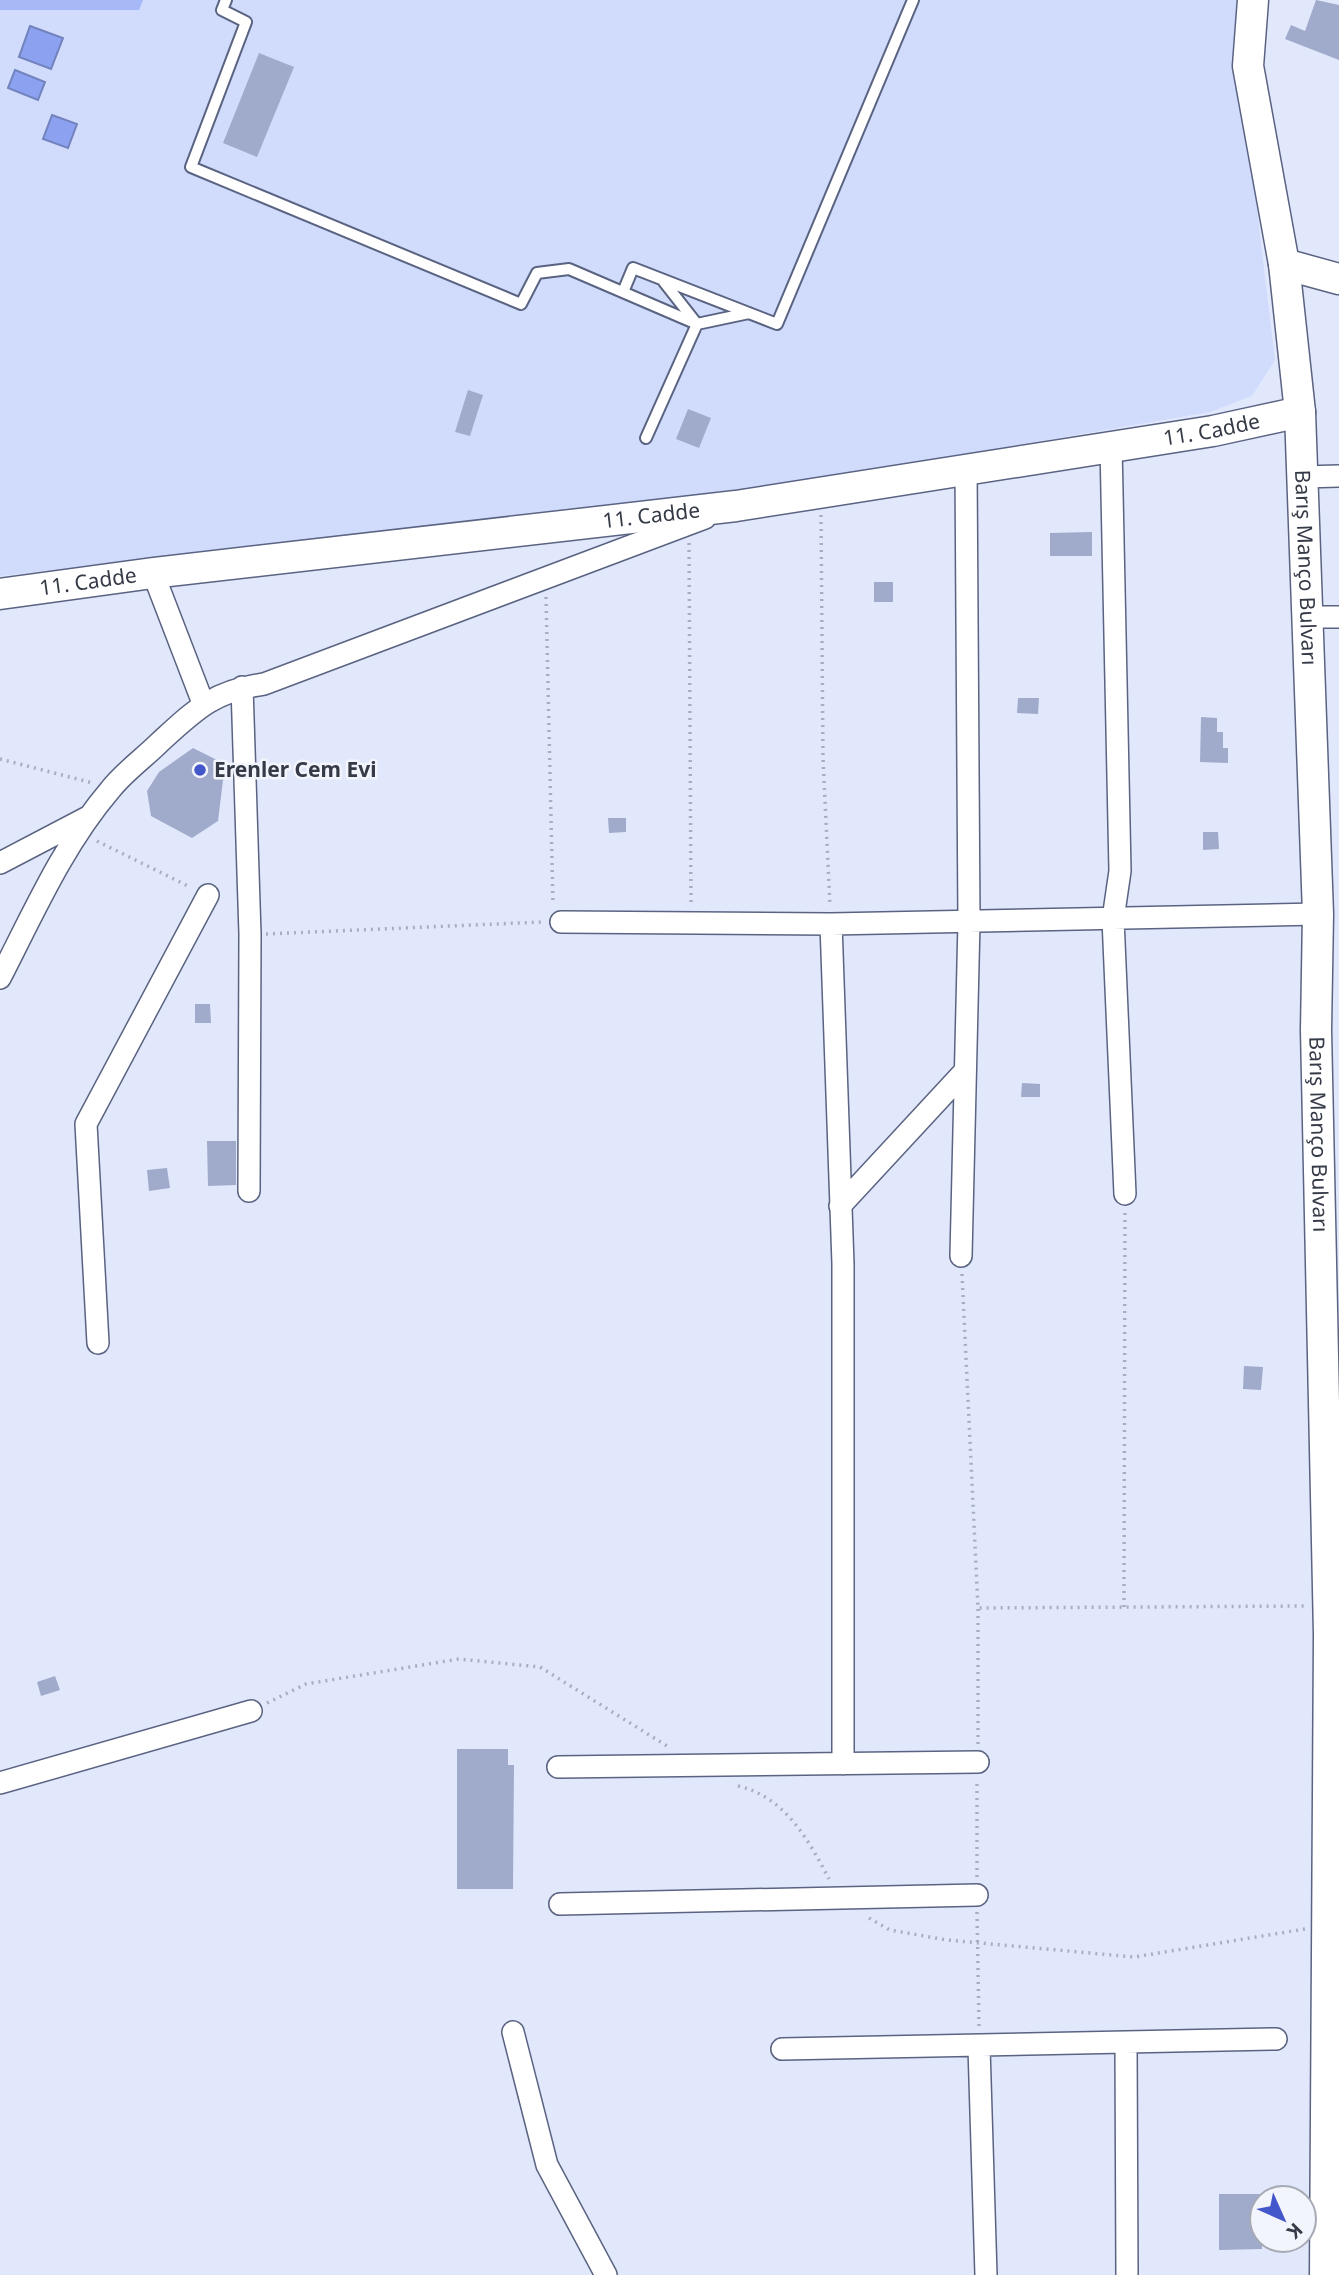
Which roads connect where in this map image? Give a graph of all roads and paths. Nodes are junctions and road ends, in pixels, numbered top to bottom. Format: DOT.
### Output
graph roads {
  1 [pos="226,0"];
  2 [pos="914,0"];
  3 [pos="1253,0"];
  4 [pos="1284,264"];
  5 [pos="662,279"];
  6 [pos="1339,279"];
  7 [pos="623,292"];
  8 [pos="749,313"];
  9 [pos="697,324"];
  10 [pos="1300,412"];
  11 [pos="646,438"];
  12 [pos="1111,446"];
  13 [pos="965,467"];
  14 [pos="1339,476"];
  15 [pos="1302,477"];
  16 [pos="821,492"];
  17 [pos="736,506"];
  18 [pos="689,523"];
  19 [pos="153,573"];
  20 [pos="546,578"];
  21 [pos="0,594"];
  22 [pos="1307,617"];
  23 [pos="1339,617"];
  24 [pos="242,687"];
  25 [pos="203,703"];
  26 [pos="0,759"];
  27 [pos="111,787"];
  28 [pos="84,824"];
  29 [pos="0,863"];
  30 [pos="208,895"];
  31 [pos="1318,915"];
  32 [pos="1113,919"];
  33 [pos="557,922"];
  34 [pos="970,922"];
  35 [pos="691,923"];
  36 [pos="831,924"];
  37 [pos="250,934"];
  38 [pos="0,978"];
  39 [pos="1328,1030"];
  40 [pos="965,1071"];
  41 [pos="249,1191"];
  42 [pos="1125,1194"];
  43 [pos="840,1206"];
  44 [pos="961,1256"];
  45 [pos="98,1343"];
  46 [pos="1328,1605"];
  47 [pos="1124,1607"];
  48 [pos="978,1608"];
  49 [pos="1334,1635"];
  50 [pos="251,1711"];
  51 [pos="978,1762"];
  52 [pos="843,1764"];
  53 [pos="689,1766"];
  54 [pos="558,1767"];
  55 [pos="0,1783"];
  56 [pos="729,1783"];
  57 [pos="977,1895"];
  58 [pos="840,1898"];
  59 [pos="560,1904"];
  60 [pos="1328,1925"];
  61 [pos="977,1942"];
  62 [pos="513,2032"];
  63 [pos="1276,2039"];
  64 [pos="1126,2043"];
  65 [pos="1333,2045"];
  66 [pos="979,2047"];
  67 [pos="782,2049"];
  68 [pos="606,2275"];
  69 [pos="985,2275"];
  70 [pos="1127,2275"];
  71 [pos="1325,2275"];
  1 -- 7 [label="lane"];
  2 -- 8 [label="lane"];
  3 -- 4 [label="street, Barış Manço Bulvarı"];
  4 -- 6 [label="street"];
  4 -- 10 [label="street, Barış Manço Bulvarı"];
  5 -- 7 [label="lane"];
  5 -- 8 [label="lane"];
  5 -- 9 [label="lane"];
  7 -- 9 [label="lane"];
  8 -- 9 [label="lane"];
  9 -- 11 [label="lane"];
  10 -- 12 [label="street, 11. Cadde"];
  10 -- 15 [label="street, Barış Manço Bulvarı"];
  12 -- 13 [label="street, 11. Cadde"];
  12 -- 32 [label="street"];
  13 -- 16 [label="street, 11. Cadde"];
  13 -- 34 [label="street"];
  14 -- 15 [label="street"];
  15 -- 22 [label="street, Barış Manço Bulvarı"];
  16 -- 17 [label="street, 11. Cadde"];
  16 -- 36 [label="path"];
  17 -- 18 [label="street"];
  17 -- 19 [label="street, 11. Cadde"];
  18 -- 20 [label="street"];
  18 -- 35 [label="path"];
  19 -- 21 [label="street, 11. Cadde"];
  19 -- 25 [label="street"];
  20 -- 24 [label="street"];
  20 -- 33 [label="path"];
  22 -- 23 [label="street"];
  22 -- 31 [label="street, Barış Manço Bulvarı"];
  24 -- 25 [label="street"];
  24 -- 37 [label="street"];
  25 -- 27 [label="street"];
  26 -- 27 [label="path"];
  27 -- 28 [label="street"];
  28 -- 29 [label="street"];
  28 -- 30 [label="path"];
  28 -- 38 [label="street"];
  30 -- 45 [label="street"];
  31 -- 32 [label="street"];
  31 -- 39 [label="street, Barış Manço Bulvarı"];
  32 -- 34 [label="street"];
  32 -- 42 [label="street"];
  33 -- 35 [label="street"];
  33 -- 37 [label="path"];
  34 -- 36 [label="street"];
  34 -- 40 [label="street"];
  35 -- 36 [label="street"];
  36 -- 43 [label="street"];
  37 -- 41 [label="street"];
  39 -- 46 [label="street, Barış Manço Bulvarı"];
  40 -- 43 [label="street"];
  40 -- 44 [label="street"];
  42 -- 47 [label="path"];
  43 -- 52 [label="street"];
  44 -- 48 [label="path"];
  46 -- 47 [label="path"];
  46 -- 49 [label="street, Barış Manço Bulvarı"];
  47 -- 48 [label="path"];
  48 -- 51 [label="path"];
  49 -- 60 [label="street, Barış Manço Bulvarı"];
  50 -- 53 [label="path"];
  50 -- 55 [label="street"];
  51 -- 52 [label="street"];
  51 -- 57 [label="path"];
  52 -- 53 [label="street"];
  53 -- 54 [label="street"];
  56 -- 58 [label="path"];
  57 -- 58 [label="street"];
  57 -- 61 [label="path"];
  58 -- 59 [label="street"];
  58 -- 61 [label="path"];
  60 -- 61 [label="path"];
  60 -- 65 [label="street, Barış Manço Bulvarı"];
  61 -- 66 [label="path"];
  62 -- 68 [label="street"];
  63 -- 64 [label="street"];
  64 -- 66 [label="street"];
  64 -- 70 [label="street"];
  65 -- 71 [label="street, Barış Manço Bulvarı"];
  66 -- 67 [label="street"];
  66 -- 69 [label="street"];
}
